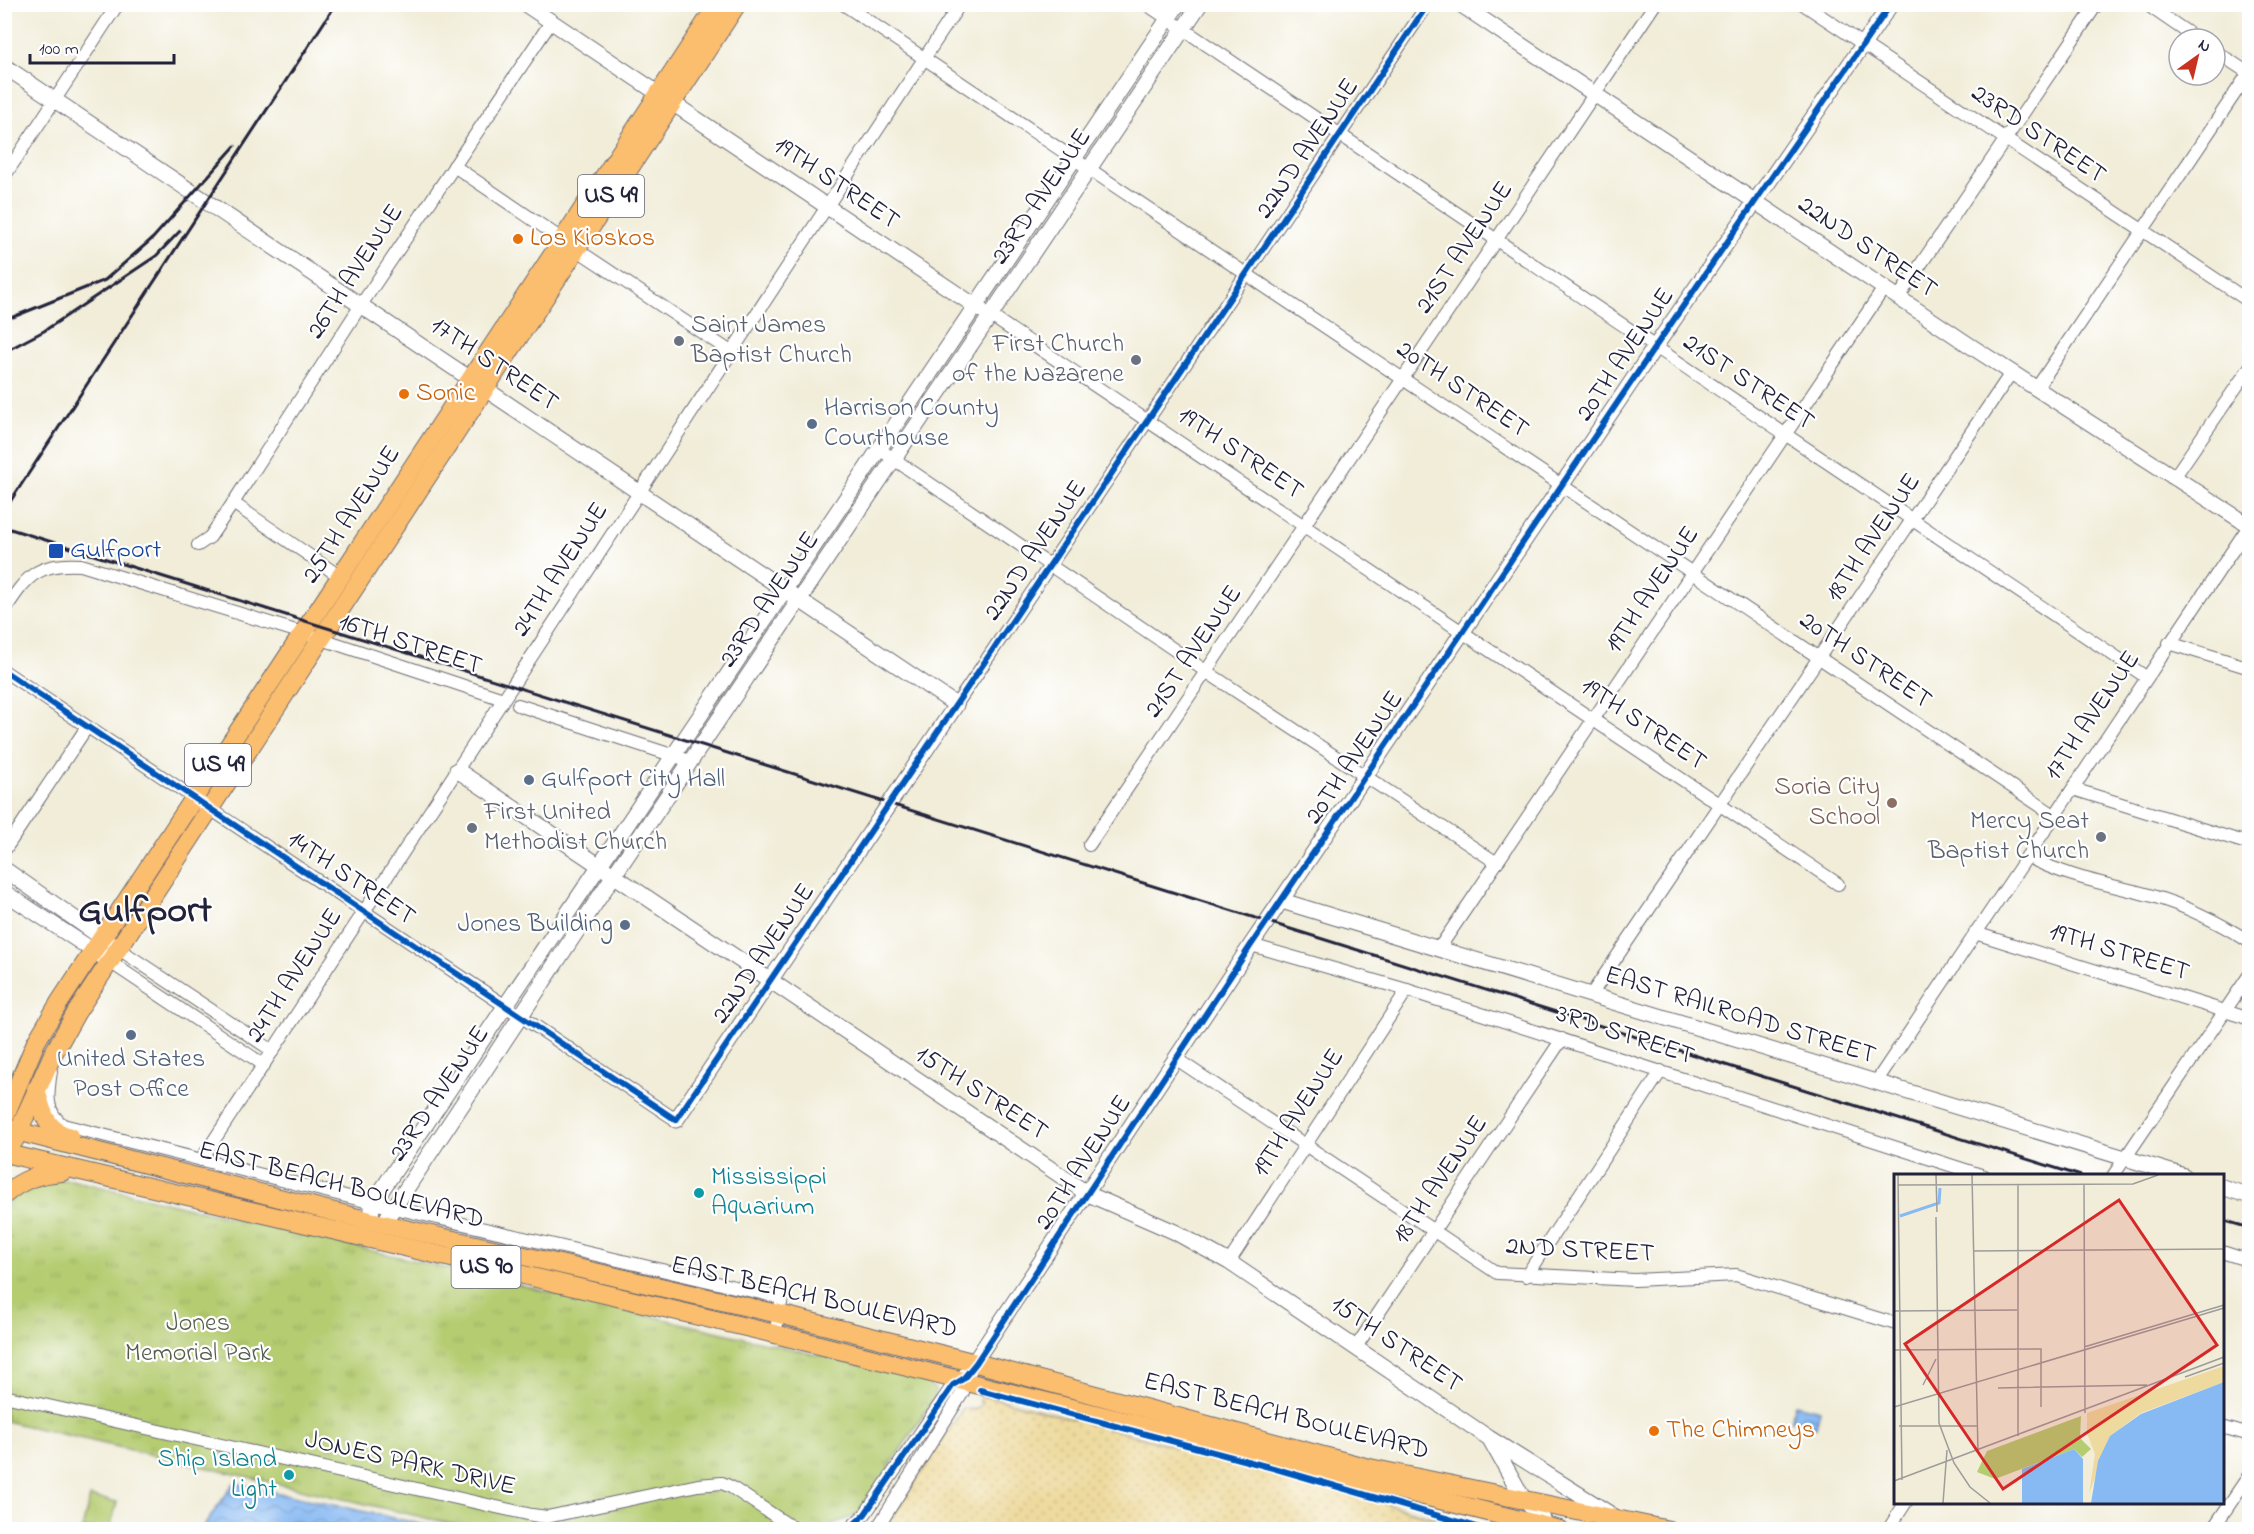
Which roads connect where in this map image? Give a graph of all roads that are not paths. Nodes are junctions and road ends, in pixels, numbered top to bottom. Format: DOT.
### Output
graph roads {
  1 [pos="117,4"];
  2 [pos="525,4"];
  3 [pos="718,4"];
  4 [pos="737,4"];
  5 [pos="843,4"];
  6 [pos="960,4"];
  7 [pos="1146,4"];
  8 [pos="1178,4"];
  9 [pos="1200,4"];
  10 [pos="1428,4"];
  11 [pos="1460,4"];
  12 [pos="1655,4"];
  13 [pos="1803,4"];
  14 [pos="1891,4"];
  15 [pos="2097,4"];
  16 [pos="2146,4"];
  17 [pos="1168,19"];
  18 [pos="551,22"];
  19 [pos="2180,27"];
  20 [pos="1183,29"];
  21 [pos="1864,45"];
  22 [pos="925,58"];
  23 [pos="2227,59"];
  24 [pos="4,66"];
  25 [pos="2249,73"];
  26 [pos="1595,94"];
  27 [pos="666,99"];
  28 [pos="56,100"];
  29 [pos="1340,135"];
  30 [pos="2007,140"];
  31 [pos="1074,157"];
  32 [pos="454,166"];
  33 [pos="1090,167"];
  34 [pos="4,177"];
  35 [pos="1755,201"];
  36 [pos="828,207"];
  37 [pos="2142,232"];
  38 [pos="1497,241"];
  39 [pos="570,245"];
  40 [pos="1247,273"];
  41 [pos="1884,288"];
  42 [pos="1898,298"];
  43 [pos="2250,302"];
  44 [pos="361,305"];
  45 [pos="974,305"];
  46 [pos="991,316"];
  47 [pos="1655,347"];
  48 [pos="731,352"];
  49 [pos="2250,367"];
  50 [pos="2011,373"];
  51 [pos="1404,379"];
  52 [pos="479,384"];
  53 [pos="2036,389"];
  54 [pos="1147,421"];
  55 [pos="1785,434"];
  56 [pos="879,449"];
  57 [pos="894,460"];
  58 [pos="2173,479"];
  59 [pos="1562,485"];
  60 [pos="640,492"];
  61 [pos="232,503"];
  62 [pos="1912,520"];
  63 [pos="2249,526"];
  64 [pos="1305,527"];
  65 [pos="198,545"];
  66 [pos="1049,566"];
  67 [pos="1692,572"];
  68 [pos="342,578"];
  69 [pos="785,589"];
  70 [pos="800,599"];
  71 [pos="4,611"];
  72 [pos="1463,633"];
  73 [pos="313,637"];
  74 [pos="2169,643"];
  75 [pos="1821,658"];
  76 [pos="2250,668"];
  77 [pos="4,671"];
  78 [pos="1207,672"];
  79 [pos="2146,677"];
  80 [pos="503,699"];
  81 [pos="518,705"];
  82 [pos="956,705"];
  83 [pos="1593,720"];
  84 [pos="87,726"];
  85 [pos="673,754"];
  86 [pos="690,761"];
  87 [pos="457,770"];
  88 [pos="1365,777"];
  89 [pos="2073,789"];
  90 [pos="196,799"];
  91 [pos="1718,804"];
  92 [pos="212,810"];
  93 [pos="2054,815"];
  94 [pos="2250,844"];
  95 [pos="1089,845"];
  96 [pos="4,851"];
  97 [pos="2027,856"];
  98 [pos="1497,863"];
  99 [pos="598,865"];
  100 [pos="4,869"];
  101 [pos="614,875"];
  102 [pos="1838,884"];
  103 [pos="4,892"];
  104 [pos="1282,901"];
  105 [pos="364,912"];
  106 [pos="1975,933"];
  107 [pos="2250,942"];
  108 [pos="99,945"];
  109 [pos="1251,945"];
  110 [pos="1440,947"];
  111 [pos="540,953"];
  112 [pos="115,955"];
  113 [pos="551,971"];
  114 [pos="2250,974"];
  115 [pos="769,981"];
  116 [pos="1407,990"];
  117 [pos="1591,995"];
  118 [pos="505,1006"];
  119 [pos="2224,1011"];
  120 [pos="521,1017"];
  121 [pos="2250,1019"];
  122 [pos="1562,1039"];
  123 [pos="273,1051"];
  124 [pos="53,1054"];
  125 [pos="30,1055"];
  126 [pos="1175,1058"];
  127 [pos="264,1065"];
  128 [pos="1661,1071"];
  129 [pos="1876,1082"];
  130 [pos="4,1086"];
  131 [pos="36,1089"];
  132 [pos="4,1118"];
  133 [pos="676,1120"];
  134 [pos="11,1129"];
  135 [pos="1304,1145"];
  136 [pos="2125,1157"];
  137 [pos="6,1158"];
  138 [pos="201,1160"];
  139 [pos="80,1171"];
  140 [pos="1978,1174"];
  141 [pos="2114,1174"];
  142 [pos="2178,1174"];
  143 [pos="2224,1187"];
  144 [pos="1088,1194"];
  145 [pos="4,1195"];
  146 [pos="2250,1196"];
  147 [pos="273,1197"];
  148 [pos="393,1208"];
  149 [pos="375,1216"];
  150 [pos="1434,1232"];
  151 [pos="2224,1252"];
  152 [pos="2250,1261"];
  153 [pos="1229,1262"];
  154 [pos="1526,1276"];
  155 [pos="779,1314"];
  156 [pos="1894,1323"];
  157 [pos="775,1334"];
  158 [pos="1356,1347"];
  159 [pos="975,1362"];
  160 [pos="963,1379"];
  161 [pos="4,1396"];
  162 [pos="2224,1427"];
  163 [pos="2250,1436"];
  164 [pos="1489,1438"];
  165 [pos="2250,1474"];
  166 [pos="1523,1498"];
  167 [pos="1905,1504"];
  168 [pos="1617,1518"];
  169 [pos="1555,1528"];
  170 [pos="795,1530"];
  171 [pos="848,1530"];
  172 [pos="876,1530"];
  173 [pos="1669,1530"];
  174 [pos="1888,1530"];
  175 [pos="2212,1530"];
  1 -- 28 [label="street"];
  2 -- 18 [label="street, 19TH STREET"];
  3 -- 27 [label="main road, 25TH AVENUE / US 49"];
  4 -- 27 [label="main road, 25TH AVENUE / US 49"];
  5 -- 22 [label="street, 20TH STREET"];
  6 -- 22 [label="street, 24TH AVENUE"];
  7 -- 17 [label="street, 21ST STREET"];
  8 -- 17 [label="street, 23RD AVENUE"];
  9 -- 20 [label="street, 23RD AVENUE"];
  10 -- 29 [label="street, 22ND AVENUE"];
  11 -- 26 [label="street, 22ND STREET"];
  12 -- 26 [label="street, 21ST AVENUE"];
  13 -- 21 [label="street, 23RD STREET"];
  14 -- 21 [label="street, 20TH AVENUE"];
  15 -- 30 [label="street"];
  16 -- 19 [label="street"];
  17 -- 20 [label="street, 21ST STREET"];
  17 -- 31 [label="street, 23RD AVENUE"];
  18 -- 27 [label="street, 19TH STREET"];
  18 -- 32 [label="street, 26TH AVENUE"];
  20 -- 29 [label="street, 21ST STREET"];
  20 -- 33 [label="street, 23RD AVENUE"];
  21 -- 30 [label="street, 23RD STREET"];
  21 -- 35 [label="street, 20TH AVENUE"];
  22 -- 31 [label="street, 20TH STREET"];
  22 -- 36 [label="street, 24TH AVENUE"];
  23 -- 25 [label="street"];
  24 -- 28 [label="street, 17TH STREET"];
  25 -- 37 [label="street"];
  26 -- 35 [label="street, 22ND STREET"];
  26 -- 38 [label="street, 21ST AVENUE"];
  27 -- 36 [label="street, 19TH STREET"];
  27 -- 39 [label="main road, 25TH AVENUE / US 49"];
  28 -- 34 [label="street"];
  28 -- 44 [label="street, 17TH STREET"];
  29 -- 38 [label="street, 21ST STREET"];
  29 -- 40 [label="street, 22ND AVENUE"];
  30 -- 37 [label="street, 23RD STREET"];
  30 -- 42 [label="street"];
  31 -- 33 [label="street, 20TH STREET"];
  31 -- 45 [label="street, 23RD AVENUE"];
  32 -- 39 [label="street"];
  32 -- 44 [label="street, 26TH AVENUE"];
  33 -- 40 [label="street, 20TH STREET"];
  33 -- 46 [label="street, 23RD AVENUE"];
  35 -- 41 [label="street, 22ND STREET"];
  35 -- 47 [label="street, 20TH AVENUE"];
  36 -- 45 [label="street, 19TH STREET"];
  36 -- 48 [label="street, 24TH AVENUE"];
  37 -- 43 [label="street, 23RD STREET"];
  37 -- 53 [label="street"];
  38 -- 47 [label="street, 21ST STREET"];
  38 -- 51 [label="street, 21ST AVENUE"];
  39 -- 48 [label="street"];
  39 -- 52 [label="main road, 25TH AVENUE / US 49"];
  40 -- 51 [label="street, 20TH STREET"];
  40 -- 54 [label="street, 22ND AVENUE"];
  41 -- 42 [label="street, 22ND STREET"];
  41 -- 55 [label="street, 19TH AVENUE"];
  42 -- 50 [label="street, 22ND STREET"];
  44 -- 52 [label="street, 17TH STREET"];
  44 -- 61 [label="street, 26TH AVENUE"];
  45 -- 46 [label="street, 19TH STREET"];
  45 -- 56 [label="street, 23RD AVENUE"];
  46 -- 54 [label="street, 19TH STREET"];
  46 -- 57 [label="street, 23RD AVENUE"];
  47 -- 55 [label="street, 21ST STREET"];
  47 -- 59 [label="street, 20TH AVENUE"];
  48 -- 60 [label="street, 24TH AVENUE"];
  49 -- 58 [label="street"];
  50 -- 53 [label="street, 22ND STREET"];
  50 -- 62 [label="street, 18TH AVENUE"];
  51 -- 59 [label="street, 20TH STREET"];
  51 -- 64 [label="street, 21ST AVENUE"];
  52 -- 60 [label="street, 17TH STREET"];
  52 -- 68 [label="main road, 25TH AVENUE / US 49"];
  52 -- 73 [label="main road, 25TH AVENUE / US 49"];
  53 -- 58 [label="street, 22ND STREET"];
  54 -- 64 [label="street, 19TH STREET"];
  54 -- 66 [label="street, 22ND AVENUE"];
  55 -- 62 [label="street, 21ST STREET"];
  55 -- 67 [label="street, 19TH AVENUE"];
  56 -- 57 [label="street"];
  56 -- 69 [label="street, 23RD AVENUE"];
  57 -- 66 [label="street"];
  57 -- 70 [label="street, 23RD AVENUE"];
  58 -- 63 [label="street, 22ND STREET"];
  59 -- 67 [label="street, 20TH STREET"];
  59 -- 72 [label="street, 20TH AVENUE"];
  60 -- 69 [label="street, 17TH STREET"];
  60 -- 80 [label="street, 24TH AVENUE"];
  61 -- 65 [label="street, 26TH AVENUE"];
  61 -- 68 [label="street, 16TH STREET"];
  62 -- 75 [label="street, 18TH AVENUE"];
  62 -- 79 [label="street, 21ST STREET"];
  63 -- 74 [label="street, 17TH AVENUE"];
  64 -- 72 [label="street, 19TH STREET"];
  64 -- 78 [label="street, 21ST AVENUE"];
  66 -- 78 [label="street"];
  66 -- 82 [label="street, 22ND AVENUE"];
  67 -- 75 [label="street, 20TH STREET"];
  67 -- 83 [label="street, 19TH AVENUE"];
  68 -- 73 [label="main road, 25TH AVENUE / US 49"];
  69 -- 70 [label="street, 17TH STREET"];
  69 -- 85 [label="street, 23RD AVENUE"];
  70 -- 82 [label="street, 17TH STREET"];
  70 -- 86 [label="street, 23RD AVENUE"];
  71 -- 73 [label="street, 16TH STREET"];
  72 -- 83 [label="street, 19TH STREET"];
  72 -- 88 [label="street, 20TH AVENUE"];
  73 -- 80 [label="street, 16TH STREET"];
  73 -- 90 [label="main road, 25TH AVENUE / US 49"];
  73 -- 92 [label="main road, 25TH AVENUE / US 49"];
  74 -- 76 [label="street"];
  74 -- 79 [label="street, 17TH AVENUE"];
  75 -- 91 [label="street, 18TH AVENUE"];
  75 -- 93 [label="street, 20TH STREET"];
  77 -- 84 [label="street, 14TH STREET"];
  78 -- 88 [label="street"];
  78 -- 95 [label="street, 21ST AVENUE"];
  79 -- 89 [label="street, 17TH AVENUE"];
  80 -- 87 [label="street, 24TH AVENUE"];
  81 -- 85 [label="street"];
  82 -- 115 [label="street, 22ND AVENUE"];
  83 -- 91 [label="street, 19TH STREET"];
  83 -- 98 [label="street, 19TH AVENUE"];
  84 -- 90 [label="street, 14TH STREET"];
  84 -- 96 [label="street"];
  85 -- 86 [label="street"];
  85 -- 99 [label="street, 23RD AVENUE"];
  86 -- 101 [label="street, 23RD AVENUE"];
  87 -- 99 [label="street, 15TH STREET"];
  87 -- 105 [label="street, 24TH AVENUE"];
  88 -- 98 [label="street"];
  88 -- 104 [label="street, 20TH AVENUE"];
  89 -- 93 [label="street, 17TH AVENUE"];
  89 -- 94 [label="street"];
  90 -- 92 [label="street, 14TH STREET"];
  90 -- 108 [label="main road, 25TH AVENUE / US 49"];
  91 -- 102 [label="street, 19TH STREET"];
  91 -- 117 [label="street, 18TH AVENUE"];
  92 -- 105 [label="street, 14TH STREET"];
  92 -- 112 [label="main road, 25TH AVENUE / US 49"];
  93 -- 97 [label="street, 17TH AVENUE"];
  97 -- 106 [label="street, 17TH AVENUE"];
  97 -- 107 [label="street"];
  98 -- 110 [label="street, 19TH AVENUE"];
  99 -- 101 [label="street, 15TH STREET"];
  99 -- 111 [label="street, 23RD AVENUE"];
  100 -- 108 [label="street"];
  101 -- 113 [label="street, 23RD AVENUE"];
  101 -- 115 [label="street, 15TH STREET"];
  103 -- 108 [label="street"];
  104 -- 109 [label="street, 20TH AVENUE"];
  104 -- 110 [label="street, EAST RAILROAD STREET"];
  105 -- 118 [label="street, 14TH STREET"];
  105 -- 123 [label="street, 24TH AVENUE"];
  106 -- 119 [label="street, 19TH STREET"];
  106 -- 129 [label="street, 17TH AVENUE"];
  108 -- 112 [label="street"];
  108 -- 125 [label="main road, 25TH AVENUE / US 49"];
  109 -- 116 [label="street, 3RD STREET"];
  109 -- 126 [label="street, 20TH AVENUE"];
  110 -- 117 [label="street, EAST RAILROAD STREET"];
  111 -- 113 [label="street"];
  111 -- 118 [label="street, 23RD AVENUE"];
  112 -- 123 [label="street"];
  112 -- 124 [label="main road, 25TH AVENUE / US 49"];
  112 -- 127 [label="street"];
  113 -- 120 [label="street, 23RD AVENUE"];
  114 -- 119 [label="street"];
  115 -- 133 [label="street, 22ND AVENUE"];
  115 -- 144 [label="street, 15TH STREET"];
  116 -- 122 [label="street, 3RD STREET"];
  116 -- 135 [label="street, 19TH AVENUE"];
  117 -- 129 [label="street, EAST RAILROAD STREET"];
  118 -- 120 [label="street, 14TH STREET"];
  118 -- 149 [label="street, 23RD AVENUE"];
  119 -- 121 [label="street, 19TH STREET"];
  119 -- 136 [label="street"];
  120 -- 133 [label="street, 14TH STREET"];
  120 -- 148 [label="street, 23RD AVENUE"];
  122 -- 128 [label="street, 3RD STREET"];
  122 -- 150 [label="street, 18TH AVENUE"];
  123 -- 127 [label="street, 24TH AVENUE"];
  124 -- 131 [label="main road, US 49"];
  124 -- 138 [label="street"];
  125 -- 130 [label="main road"];
  125 -- 132 [label="main road, US 49"];
  126 -- 135 [label="street, 2ND STREET"];
  126 -- 144 [label="street, 20TH AVENUE"];
  127 -- 138 [label="street, 24TH AVENUE"];
  128 -- 140 [label="street, 3RD STREET"];
  128 -- 154 [label="street"];
  129 -- 136 [label="street, EAST RAILROAD STREET"];
  131 -- 134 [label="main road, US 49"];
  131 -- 147 [label="main road"];
  134 -- 137 [label="main road, US 49"];
  134 -- 147 [label="main road, EAST BEACH BOULEVARD / US 90"];
  135 -- 150 [label="street, 2ND STREET"];
  135 -- 153 [label="street, 19TH AVENUE"];
  136 -- 141 [label="street"];
  136 -- 142 [label="street, EAST RAILROAD STREET"];
  137 -- 139 [label="main road, EAST BEACH BOULEVARD / US 90"];
  138 -- 149 [label="street"];
  139 -- 145 [label="main road"];
  139 -- 157 [label="main road, EAST BEACH BOULEVARD / US 90"];
  143 -- 146 [label="street"];
  144 -- 153 [label="street, 15TH STREET"];
  144 -- 159 [label="street, 20TH AVENUE"];
  147 -- 149 [label="main road, EAST BEACH BOULEVARD / US 90"];
  148 -- 149 [label="street, 23RD AVENUE"];
  148 -- 155 [label="street"];
  149 -- 155 [label="main road, EAST BEACH BOULEVARD / US 90"];
  150 -- 154 [label="street, 2ND STREET"];
  150 -- 158 [label="street, 18TH AVENUE"];
  151 -- 152 [label="street"];
  153 -- 158 [label="street, 15TH STREET"];
  154 -- 156 [label="street, 2ND STREET"];
  155 -- 157 [label="street"];
  155 -- 159 [label="main road, EAST BEACH BOULEVARD / US 90"];
  157 -- 160 [label="main road, EAST BEACH BOULEVARD / US 90"];
  158 -- 164 [label="street, 15TH STREET"];
  159 -- 160 [label="street, 20TH AVENUE"];
  159 -- 166 [label="main road, EAST BEACH BOULEVARD / US 90"];
  160 -- 169 [label="main road, EAST BEACH BOULEVARD / US 90"];
  160 -- 171 [label="street, 20TH AVENUE"];
  160 -- 172 [label="street, 20TH AVENUE"];
  161 -- 170 [label="street, JONES PARK DRIVE"];
  162 -- 163 [label="street"];
  164 -- 166 [label="street, 15TH STREET"];
  164 -- 168 [label="street, 15TH STREET"];
  165 -- 175 [label="street"];
  166 -- 168 [label="main road, EAST BEACH BOULEVARD / US 90"];
  166 -- 169 [label="street, 15TH STREET"];
  167 -- 174 [label="street"];
  168 -- 173 [label="main road, EAST BEACH BOULEVARD / US 90"];
}
